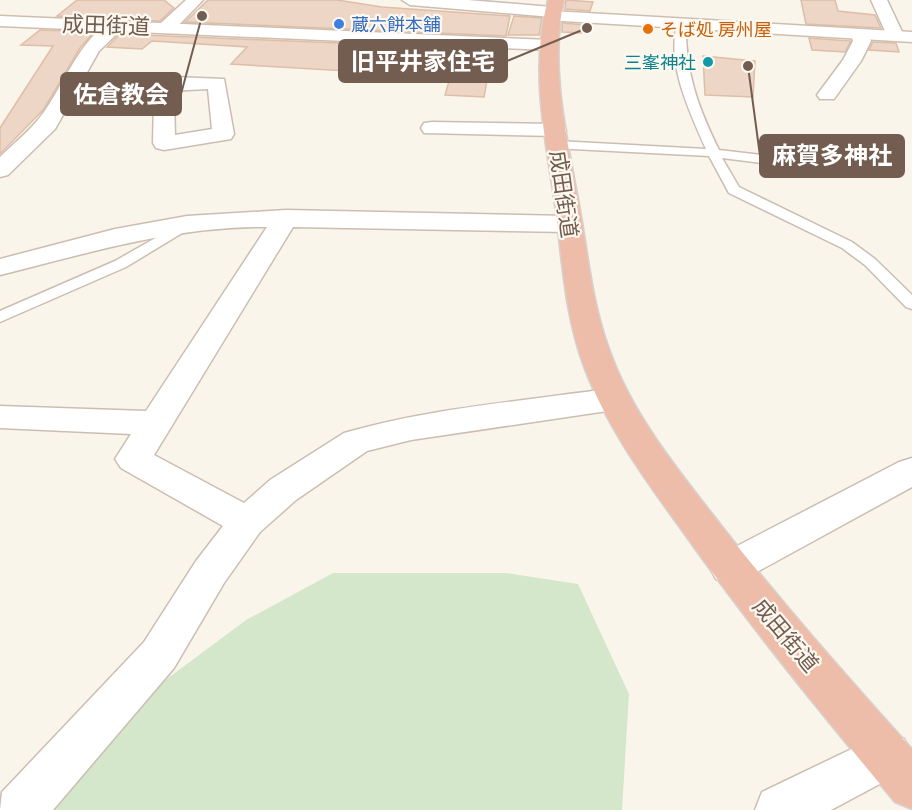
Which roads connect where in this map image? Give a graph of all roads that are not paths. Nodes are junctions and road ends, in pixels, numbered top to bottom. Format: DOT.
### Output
graph roads {
  1 [pos="195,0"];
  2 [pos="410,0"];
  3 [pos="879,0"];
  4 [pos="780,10"];
  5 [pos="552,18"];
  6 [pos="0,21"];
  7 [pos="681,24"];
  8 [pos="117,25"];
  9 [pos="167,27"];
  10 [pos="783,29"];
  11 [pos="860,35"];
  12 [pos="904,37"];
  13 [pos="68,90"];
  14 [pos="827,95"];
  15 [pos="164,99"];
  16 [pos="432,128"];
  17 [pos="556,138"];
  18 [pos="714,153"];
  19 [pos="812,165"];
  20 [pos="0,170"];
  21 [pos="286,218"];
  22 [pos="187,224"];
  23 [pos="568,224"];
  24 [pos="0,267"];
  25 [pos="912,304"];
  26 [pos="0,317"];
  27 [pos="614,399"];
  28 [pos="0,417"];
  29 [pos="155,423"];
  30 [pos="912,471"];
  31 [pos="247,522"];
  32 [pos="730,568"];
  33 [pos="899,770"];
  34 [pos="20,810"];
  35 [pos="780,810"];
  1 -- 9 [label="street"];
  2 -- 5 [label="street"];
  3 -- 12 [label="street"];
  4 -- 10 [label="street"];
  5 -- 7 [label="street"];
  5 -- 9 [label="street, 成田街道"];
  5 -- 17 [label="highway, 成田街道"];
  6 -- 8 [label="street, 成田街道"];
  7 -- 10 [label="street"];
  7 -- 18 [label="lane"];
  8 -- 9 [label="street, 成田街道"];
  8 -- 13 [label="street"];
  10 -- 11 [label="street"];
  11 -- 12 [label="street"];
  11 -- 14 [label="street"];
  13 -- 15 [label="street"];
  13 -- 20 [label="street"];
  16 -- 17 [label="street"];
  17 -- 18 [label="lane"];
  17 -- 23 [label="highway, 成田街道"];
  18 -- 19 [label="lane"];
  18 -- 25 [label="lane"];
  21 -- 22 [label="street"];
  21 -- 23 [label="street"];
  21 -- 29 [label="street"];
  22 -- 24 [label="street"];
  22 -- 26 [label="lane"];
  23 -- 27 [label="highway, 成田街道"];
  27 -- 31 [label="street"];
  27 -- 32 [label="highway, 成田街道"];
  28 -- 29 [label="street"];
  29 -- 31 [label="street"];
  30 -- 32 [label="street"];
  31 -- 34 [label="street"];
  32 -- 33 [label="highway, 成田街道"];
  33 -- 35 [label="street"];
}
